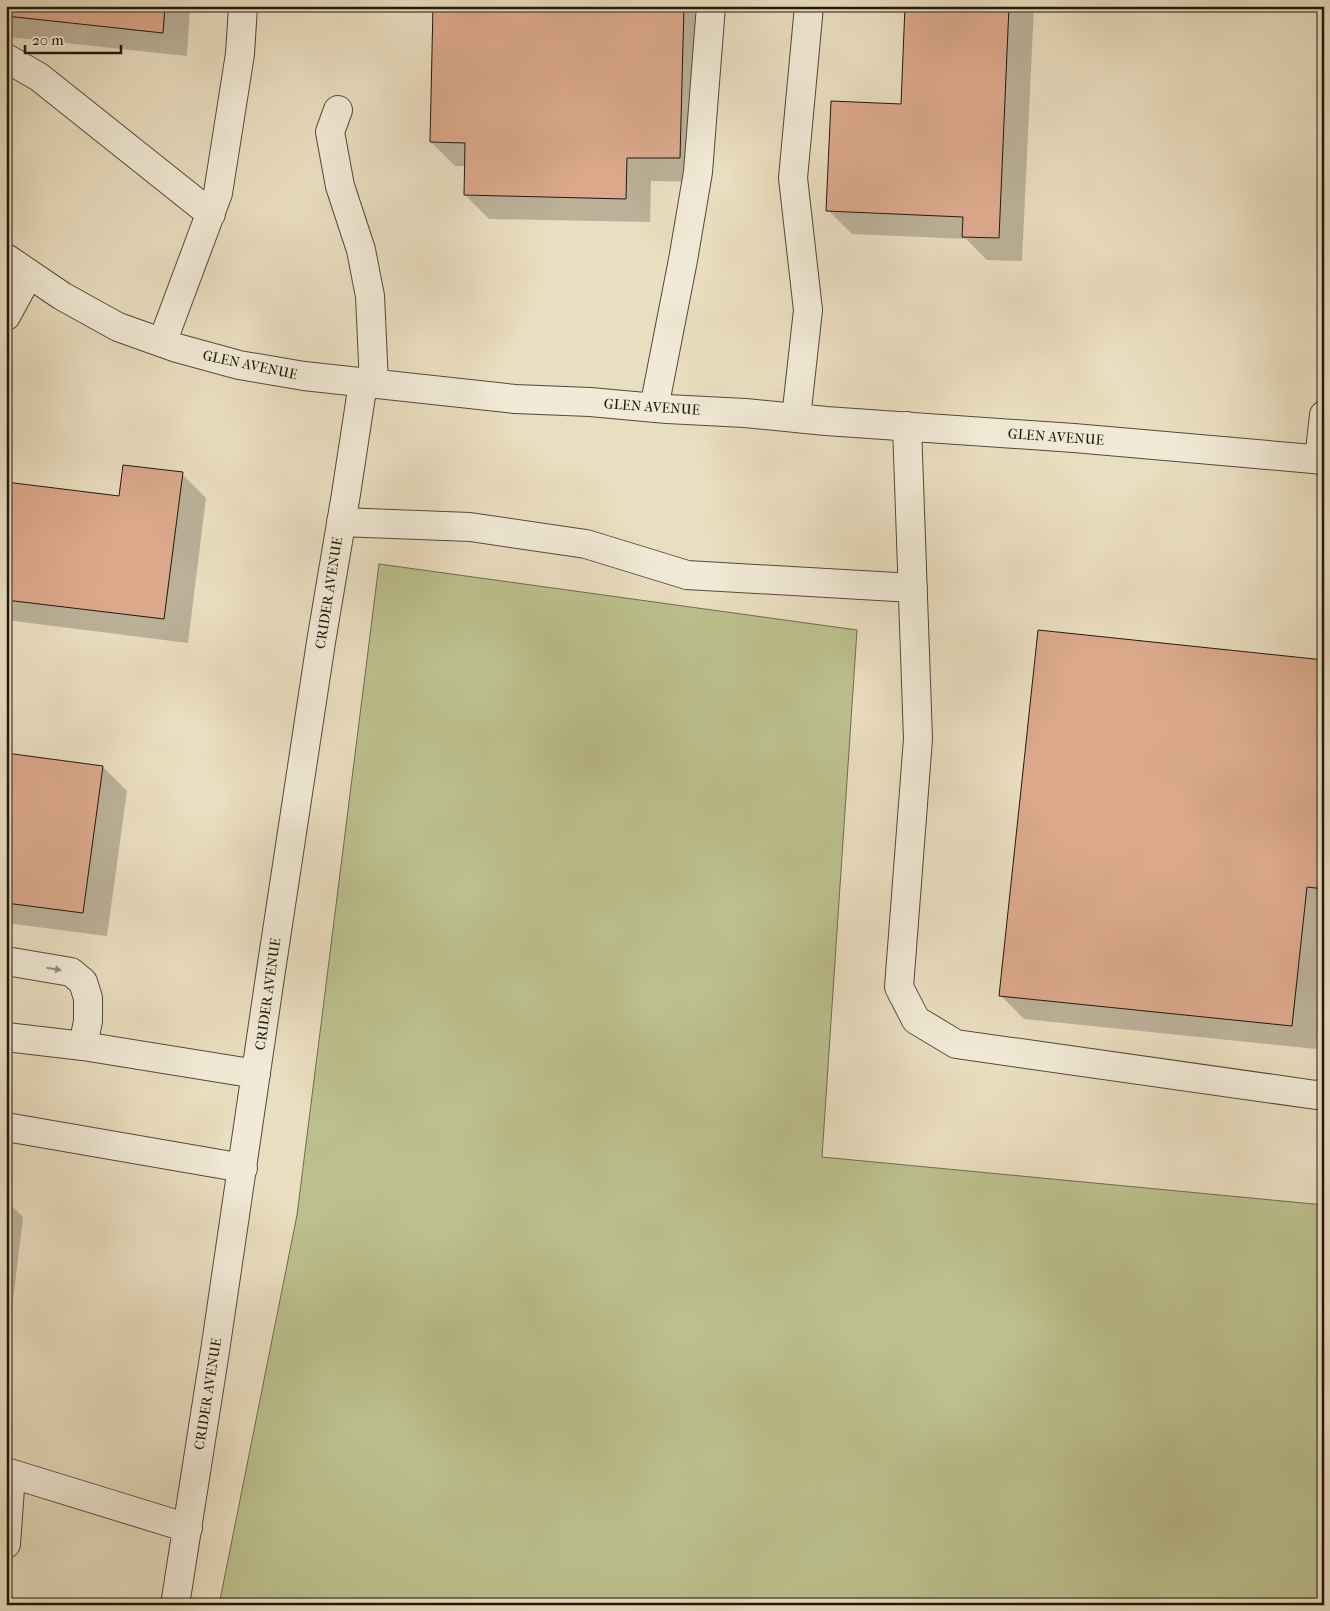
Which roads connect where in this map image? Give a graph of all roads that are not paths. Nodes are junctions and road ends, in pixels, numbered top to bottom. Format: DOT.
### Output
graph roads {
  1 [pos="243,6"];
  2 [pos="711,6"];
  3 [pos="809,6"];
  4 [pos="6,58"];
  5 [pos="338,110"];
  6 [pos="211,214"];
  7 [pos="6,258"];
  8 [pos="29,274"];
  9 [pos="6,316"];
  10 [pos="162,343"];
  11 [pos="369,383"];
  12 [pos="654,408"];
  13 [pos="1324,415"];
  14 [pos="796,418"];
  15 [pos="907,426"];
  16 [pos="1321,460"];
  17 [pos="341,522"];
  18 [pos="912,588"];
  19 [pos="6,961"];
  20 [pos="6,1037"];
  21 [pos="83,1046"];
  22 [pos="256,1074"];
  23 [pos="1324,1093"];
  24 [pos="6,1127"];
  25 [pos="242,1168"];
  26 [pos="8,1473"];
  27 [pos="188,1528"];
  28 [pos="6,1544"];
  29 [pos="175,1605"];
  1 -- 6 [label="street"];
  2 -- 12 [label="street"];
  3 -- 14 [label="street"];
  4 -- 6 [label="street"];
  5 -- 11 [label="street, CRIDER AVENUE"];
  6 -- 10 [label="street"];
  7 -- 8 [label="street, GLEN AVENUE"];
  8 -- 9 [label="street"];
  8 -- 10 [label="street, GLEN AVENUE"];
  10 -- 11 [label="street, GLEN AVENUE"];
  11 -- 12 [label="street, GLEN AVENUE"];
  11 -- 17 [label="street, CRIDER AVENUE"];
  12 -- 14 [label="street, GLEN AVENUE"];
  13 -- 16 [label="street"];
  14 -- 15 [label="street, GLEN AVENUE"];
  15 -- 16 [label="street, GLEN AVENUE"];
  15 -- 18 [label="street"];
  17 -- 18 [label="street"];
  17 -- 22 [label="street, CRIDER AVENUE"];
  18 -- 23 [label="street"];
  19 -- 21 [label="street, one-way"];
  20 -- 21 [label="street"];
  21 -- 22 [label="street"];
  22 -- 25 [label="street, CRIDER AVENUE"];
  24 -- 25 [label="street"];
  25 -- 27 [label="street, CRIDER AVENUE"];
  26 -- 27 [label="street"];
  26 -- 28 [label="street"];
  27 -- 29 [label="street, CRIDER AVENUE"];
}
